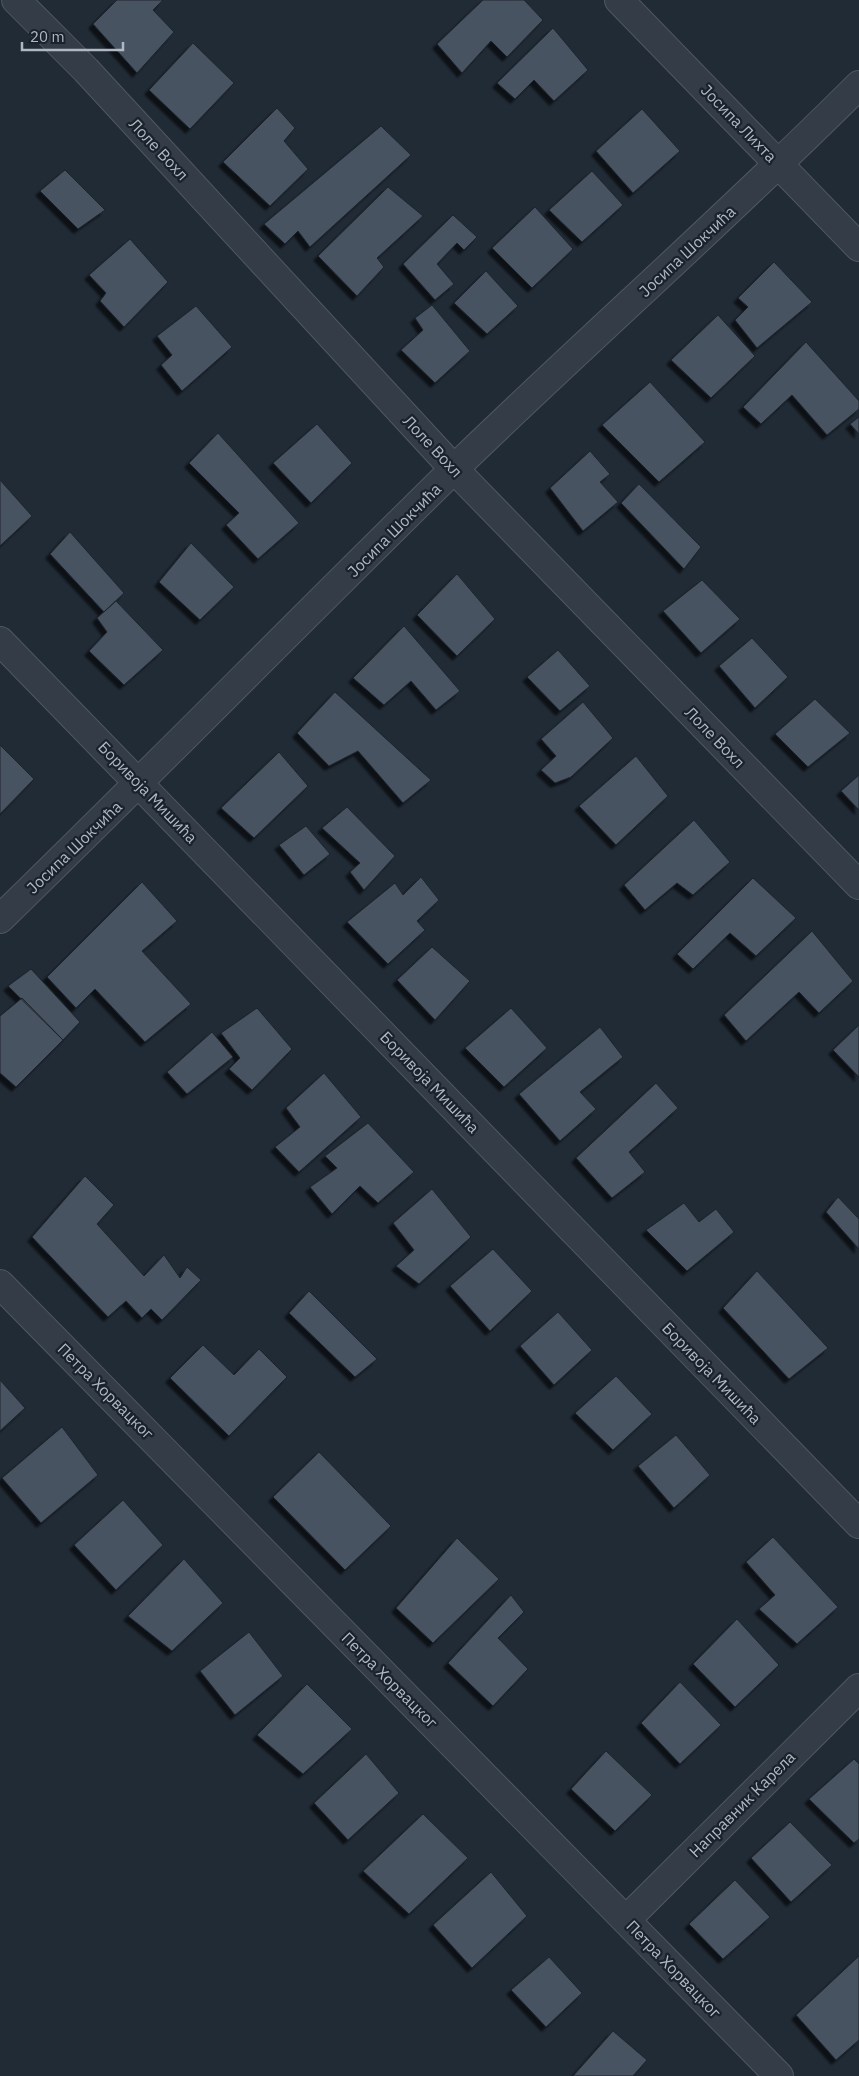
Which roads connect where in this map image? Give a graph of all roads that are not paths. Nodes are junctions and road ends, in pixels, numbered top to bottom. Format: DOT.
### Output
graph roads {
  1 [pos="16,0"];
  2 [pos="619,0"];
  3 [pos="859,85"];
  4 [pos="779,165"];
  5 [pos="859,247"];
  6 [pos="454,469"];
  7 [pos="0,641"];
  8 [pos="140,783"];
  9 [pos="859,885"];
  10 [pos="0,919"];
  11 [pos="0,1284"];
  12 [pos="859,1524"];
  13 [pos="859,1688"];
  14 [pos="626,1920"];
  15 [pos="779,2076"];
  1 -- 6 [label="street, Лоле Вохл"];
  2 -- 4 [label="street, Јосипа Лихта"];
  3 -- 4 [label="street, Јосипа Шокчића"];
  4 -- 5 [label="street, Јосипа Лихта"];
  4 -- 6 [label="street, Јосипа Шокчића"];
  6 -- 8 [label="street, Јосипа Шокчића"];
  6 -- 9 [label="street, Лоле Вохл"];
  7 -- 8 [label="street, Боривоја Мишића"];
  8 -- 10 [label="street, Јосипа Шокчића"];
  8 -- 12 [label="street, Боривоја Мишића"];
  11 -- 14 [label="street, Петра Хорвацког"];
  13 -- 14 [label="street, Направник Карела"];
  14 -- 15 [label="street, Петра Хорвацког"];
}
